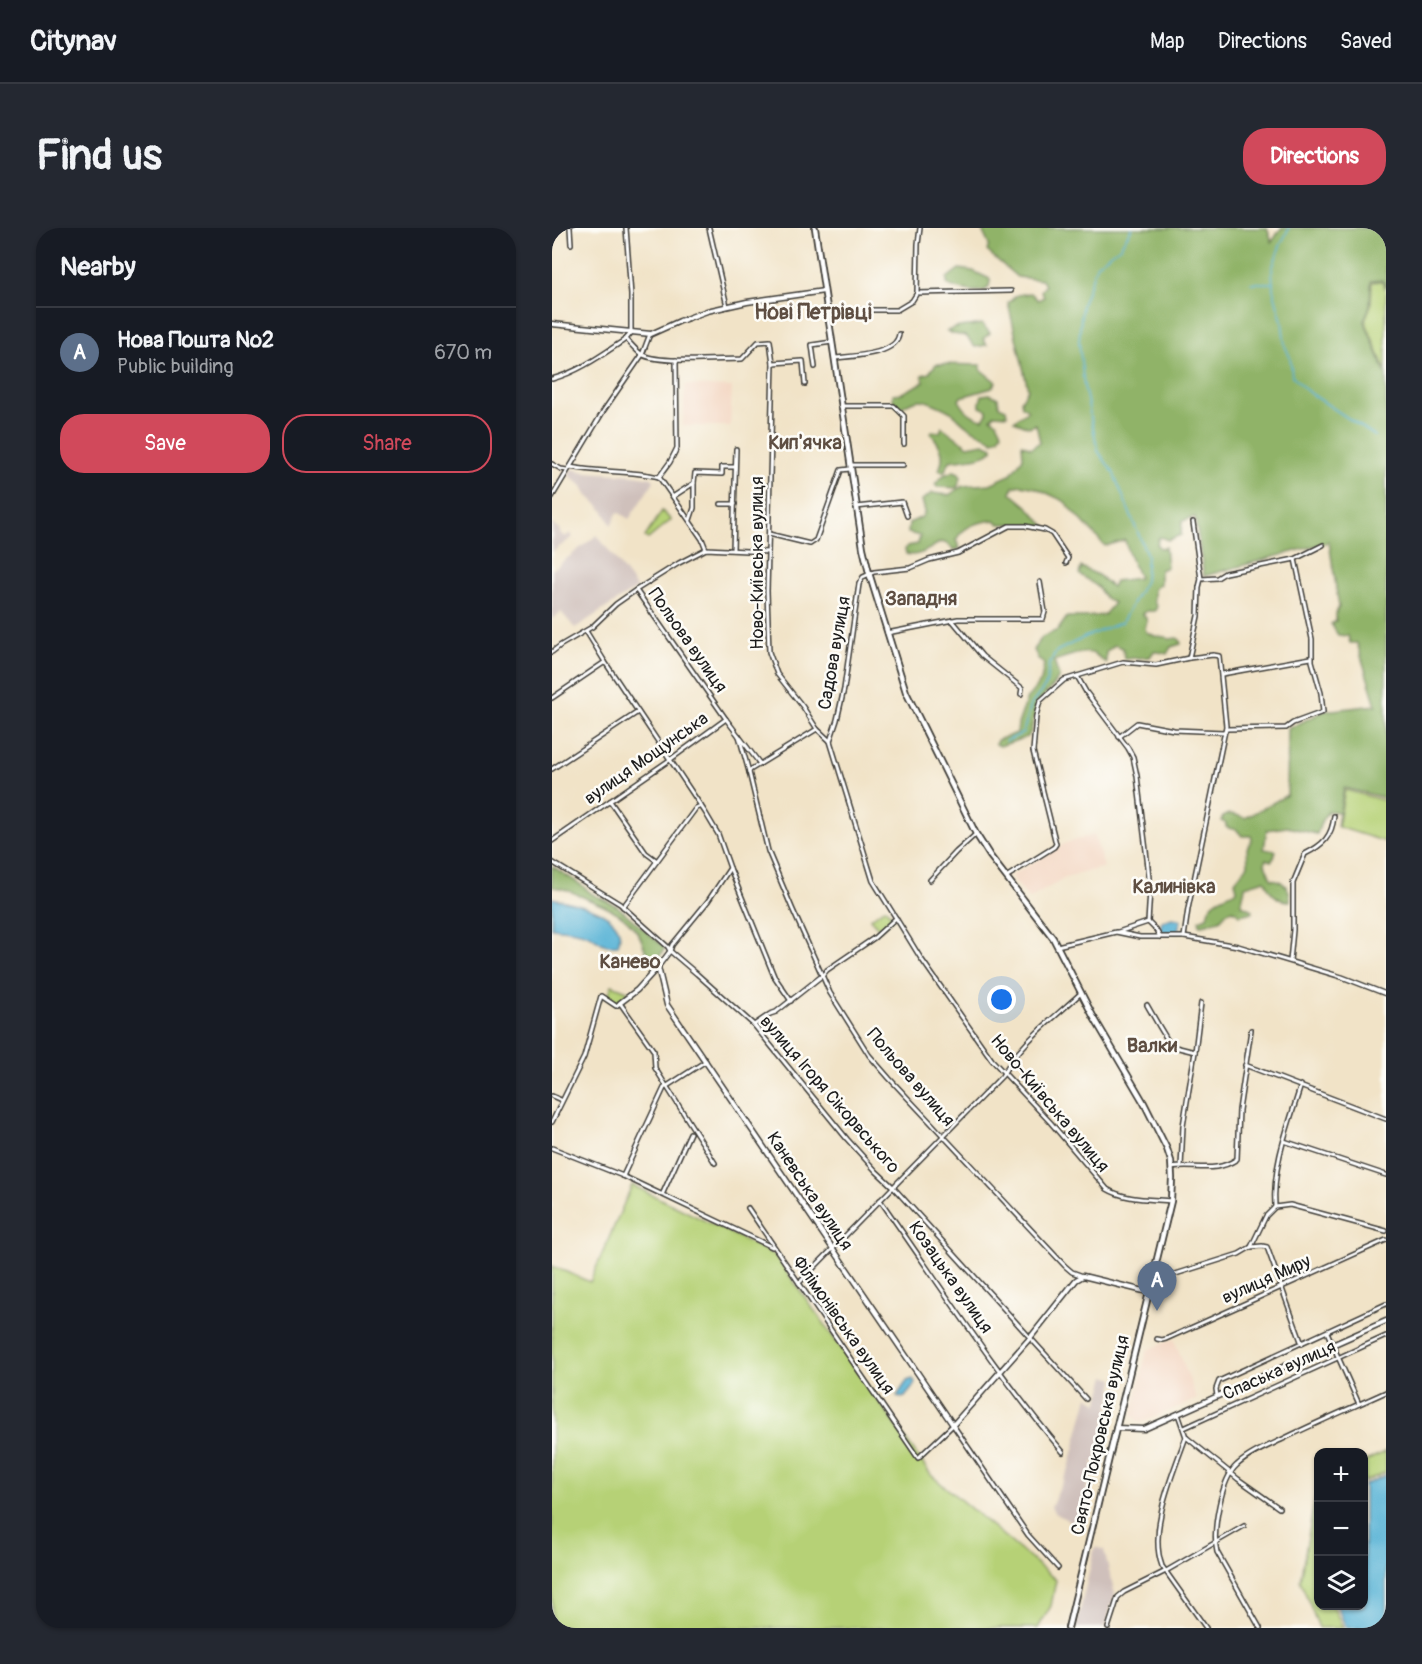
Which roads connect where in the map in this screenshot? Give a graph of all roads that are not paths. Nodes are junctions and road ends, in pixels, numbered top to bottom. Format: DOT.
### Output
graph roads {
  1 [pos="570,228"];
  2 [pos="626,228"];
  3 [pos="709,228"];
  4 [pos="815,228"];
  5 [pos="920,228"];
  6 [pos="571,244"];
  7 [pos="824,291"];
  8 [pos="1011,291"];
  9 [pos="917,292"];
  10 [pos="727,306"];
  11 [pos="827,310"];
  12 [pos="552,324"];
  13 [pos="631,333"];
  14 [pos="651,334"];
  15 [pos="899,334"];
  16 [pos="626,339"];
  17 [pos="832,342"];
  18 [pos="642,355"];
  19 [pos="834,358"];
  20 [pos="676,360"];
  21 [pos="773,363"];
  22 [pos="815,367"];
  23 [pos="552,379"];
  24 [pos="805,384"];
  25 [pos="841,406"];
  26 [pos="904,444"];
  27 [pos="736,449"];
  28 [pos="552,464"];
  29 [pos="903,465"];
  30 [pos="735,467"];
  31 [pos="850,467"];
  32 [pos="569,468"];
  33 [pos="659,477"];
  34 [pos="694,483"];
  35 [pos="552,496"];
  36 [pos="674,496"];
  37 [pos="721,504"];
  38 [pos="735,504"];
  39 [pos="856,507"];
  40 [pos="907,516"];
  41 [pos="690,520"];
  42 [pos="1193,522"];
  43 [pos="769,534"];
  44 [pos="1323,545"];
  45 [pos="706,549"];
  46 [pos="734,550"];
  47 [pos="768,552"];
  48 [pos="1295,558"];
  49 [pos="1066,563"];
  50 [pos="869,573"];
  51 [pos="1202,579"];
  52 [pos="1040,582"];
  53 [pos="636,590"];
  54 [pos="952,620"];
  55 [pos="586,631"];
  56 [pos="887,633"];
  57 [pos="552,652"];
  58 [pos="1189,658"];
  59 [pos="1312,658"];
  60 [pos="605,662"];
  61 [pos="1222,674"];
  62 [pos="1077,676"];
  63 [pos="1021,694"];
  64 [pos="552,698"];
  65 [pos="638,712"];
  66 [pos="726,719"];
  67 [pos="817,729"];
  68 [pos="1224,732"];
  69 [pos="738,734"];
  70 [pos="1119,737"];
  71 [pos="830,741"];
  72 [pos="793,744"];
  73 [pos="795,748"];
  74 [pos="670,759"];
  75 [pos="760,764"];
  76 [pos="552,769"];
  77 [pos="749,772"];
  78 [pos="610,801"];
  79 [pos="701,806"];
  80 [pos="1334,816"];
  81 [pos="976,834"];
  82 [pos="552,841"];
  83 [pos="657,861"];
  84 [pos="552,862"];
  85 [pos="730,868"];
  86 [pos="1006,877"];
  87 [pos="930,880"];
  88 [pos="623,907"];
  89 [pos="896,918"];
  90 [pos="1148,922"];
  91 [pos="1116,932"];
  92 [pos="1160,937"];
  93 [pos="1184,937"];
  94 [pos="1057,946"];
  95 [pos="670,951"];
  96 [pos="1290,961"];
  97 [pos="657,967"];
  98 [pos="823,975"];
  99 [pos="1081,993"];
  100 [pos="1386,994"];
  101 [pos="791,1001"];
  102 [pos="620,1003"];
  103 [pos="1201,1003"];
  104 [pos="1147,1005"];
  105 [pos="754,1025"];
  106 [pos="1251,1030"];
  107 [pos="1195,1052"];
  108 [pos="706,1061"];
  109 [pos="1245,1065"];
  110 [pos="1004,1073"];
  111 [pos="1301,1085"];
  112 [pos="666,1087"];
  113 [pos="552,1096"];
  114 [pos="562,1100"];
  115 [pos="1386,1119"];
  116 [pos="552,1122"];
  117 [pos="690,1133"];
  118 [pos="943,1134"];
  119 [pos="1284,1141"];
  120 [pos="552,1148"];
  121 [pos="715,1163"];
  122 [pos="1181,1167"];
  123 [pos="1172,1168"];
  124 [pos="1386,1175"];
  125 [pos="623,1176"];
  126 [pos="893,1186"];
  127 [pos="662,1195"];
  128 [pos="880,1200"];
  129 [pos="1171,1201"];
  130 [pos="1275,1207"];
  131 [pos="748,1208"];
  132 [pos="1386,1231"];
  133 [pos="1386,1240"];
  134 [pos="1251,1247"];
  135 [pos="774,1248"];
  136 [pos="833,1249"];
  137 [pos="1153,1275"];
  138 [pos="1083,1276"];
  139 [pos="799,1283"];
  140 [pos="1281,1288"];
  141 [pos="1149,1292"];
  142 [pos="1386,1304"];
  143 [pos="1386,1321"];
  144 [pos="1327,1332"];
  145 [pos="1386,1336"];
  146 [pos="1030,1338"];
  147 [pos="1157,1340"];
  148 [pos="1302,1344"];
  149 [pos="1334,1344"];
  150 [pos="1340,1358"];
  151 [pos="1000,1370"];
  152 [pos="1386,1392"];
  153 [pos="1217,1396"];
  154 [pos="1086,1399"];
  155 [pos="1359,1404"];
  156 [pos="1178,1414"];
  157 [pos="953,1425"];
  158 [pos="1116,1428"];
  159 [pos="1184,1428"];
  160 [pos="1186,1437"];
  161 [pos="1063,1452"];
  162 [pos="1230,1473"];
  163 [pos="1278,1508"];
  164 [pos="1244,1526"];
  165 [pos="1215,1543"];
  166 [pos="1058,1568"];
  167 [pos="1166,1571"];
  168 [pos="1068,1628"];
  169 [pos="1108,1628"];
  170 [pos="1206,1628"];
  171 [pos="1260,1628"];
  1 -- 6 [label="street"];
  2 -- 13 [label="street"];
  3 -- 10 [label="street"];
  4 -- 7 [label="main road, Свято-Покровська вулиця"];
  5 -- 9 [label="street"];
  7 -- 10 [label="street"];
  7 -- 11 [label="main road, Свято-Покровська вулиця"];
  8 -- 9 [label="street"];
  9 -- 11 [label="street"];
  10 -- 14 [label="street"];
  11 -- 17 [label="main road, Свято-Покровська вулиця"];
  12 -- 13 [label="street"];
  13 -- 14 [label="street"];
  13 -- 16 [label="street"];
  14 -- 18 [label="street"];
  15 -- 19 [label="street"];
  16 -- 18 [label="street"];
  16 -- 23 [label="street"];
  17 -- 19 [label="main road, Свято-Покровська вулиця"];
  17 -- 22 [label="street"];
  18 -- 20 [label="street"];
  18 -- 32 [label="street"];
  19 -- 25 [label="main road, Свято-Покровська вулиця"];
  20 -- 21 [label="street, Ново-Київська вулиця"];
  20 -- 33 [label="street"];
  21 -- 24 [label="street"];
  21 -- 43 [label="street, Ново-Київська вулиця"];
  25 -- 26 [label="street"];
  25 -- 31 [label="main road, Свято-Покровська вулиця"];
  27 -- 30 [label="street"];
  28 -- 32 [label="street"];
  29 -- 31 [label="street"];
  30 -- 34 [label="street"];
  30 -- 38 [label="street"];
  31 -- 39 [label="main road, Свято-Покровська вулиця"];
  31 -- 43 [label="street"];
  32 -- 33 [label="street"];
  32 -- 35 [label="street"];
  33 -- 36 [label="street"];
  34 -- 36 [label="street"];
  34 -- 41 [label="street"];
  36 -- 41 [label="street"];
  37 -- 38 [label="street"];
  38 -- 46 [label="street"];
  39 -- 40 [label="street"];
  39 -- 50 [label="main road, Свято-Покровська вулиця"];
  41 -- 45 [label="street"];
  42 -- 51 [label="street"];
  43 -- 47 [label="street, Ново-Київська вулиця"];
  44 -- 48 [label="street"];
  45 -- 46 [label="street"];
  45 -- 53 [label="street"];
  46 -- 47 [label="street"];
  47 -- 67 [label="street, Ново-Київська вулиця"];
  48 -- 51 [label="street"];
  48 -- 59 [label="street"];
  49 -- 50 [label="street"];
  50 -- 56 [label="main road, Свято-Покровська вулиця"];
  50 -- 71 [label="street, Садова вулиця"];
  51 -- 58 [label="street"];
  52 -- 54 [label="street"];
  53 -- 55 [label="street"];
  53 -- 66 [label="street, Польова вулиця"];
  54 -- 56 [label="street"];
  54 -- 63 [label="street"];
  55 -- 57 [label="street"];
  55 -- 60 [label="street"];
  56 -- 81 [label="main road, Свято-Покровська вулиця"];
  58 -- 61 [label="street"];
  58 -- 62 [label="street"];
  59 -- 61 [label="street"];
  59 -- 68 [label="street"];
  60 -- 64 [label="street"];
  60 -- 65 [label="street"];
  61 -- 68 [label="street"];
  62 -- 70 [label="street"];
  62 -- 86 [label="street"];
  65 -- 74 [label="street"];
  65 -- 76 [label="street"];
  66 -- 69 [label="street, Польова вулиця"];
  66 -- 74 [label="street, вулиця Мощунська"];
  67 -- 71 [label="street, Ново-Київська вулиця"];
  67 -- 72 [label="street"];
  68 -- 70 [label="street"];
  68 -- 93 [label="street"];
  69 -- 75 [label="street, Польова вулиця"];
  69 -- 77 [label="street, Польова вулиця"];
  70 -- 90 [label="street"];
  71 -- 89 [label="street, Ново-Київська вулиця"];
  72 -- 73 [label="street"];
  72 -- 75 [label="street"];
  74 -- 78 [label="street, вулиця Мощунська"];
  74 -- 79 [label="street"];
  75 -- 77 [label="street"];
  77 -- 98 [label="street, Польова вулиця"];
  78 -- 82 [label="street, вулиця Мощунська"];
  78 -- 83 [label="street"];
  79 -- 83 [label="street"];
  79 -- 85 [label="street"];
  80 -- 96 [label="street"];
  81 -- 86 [label="main road, Свято-Покровська вулиця"];
  81 -- 87 [label="street"];
  83 -- 88 [label="street"];
  84 -- 88 [label="street, вулиця Ігоря Сікорвського"];
  85 -- 95 [label="street"];
  85 -- 101 [label="street"];
  86 -- 94 [label="main road, Свято-Покровська вулиця"];
  88 -- 95 [label="street, вулиця Ігоря Сікорвського"];
  89 -- 98 [label="street"];
  89 -- 110 [label="street, Ново-Київська вулиця"];
  90 -- 91 [label="street"];
  90 -- 92 [label="street"];
  91 -- 92 [label="street"];
  91 -- 94 [label="street"];
  92 -- 93 [label="street"];
  93 -- 96 [label="street"];
  94 -- 99 [label="main road, Свято-Покровська вулиця"];
  95 -- 97 [label="street"];
  95 -- 105 [label="street, вулиця Ігоря Сікорвського"];
  96 -- 100 [label="street"];
  97 -- 102 [label="street"];
  97 -- 108 [label="street, Каневська вулиця"];
  98 -- 101 [label="street"];
  98 -- 118 [label="street, Польова вулиця"];
  99 -- 110 [label="street"];
  99 -- 123 [label="main road, Свято-Покровська вулиця"];
  101 -- 105 [label="street"];
  102 -- 112 [label="street"];
  102 -- 114 [label="street"];
  103 -- 107 [label="street"];
  104 -- 107 [label="street"];
  105 -- 126 [label="street, вулиця Ігоря Сікорвського"];
  106 -- 109 [label="street"];
  107 -- 122 [label="street"];
  108 -- 112 [label="street"];
  108 -- 136 [label="street, Каневська вулиця"];
  109 -- 111 [label="street"];
  109 -- 122 [label="street"];
  110 -- 118 [label="street"];
  110 -- 129 [label="street, Ново-Київська вулиця"];
  111 -- 115 [label="street"];
  111 -- 119 [label="street"];
  112 -- 121 [label="street"];
  112 -- 125 [label="street"];
  113 -- 114 [label="street"];
  114 -- 116 [label="street"];
  117 -- 127 [label="street"];
  118 -- 126 [label="street"];
  118 -- 138 [label="street, Польова вулиця"];
  119 -- 124 [label="street"];
  119 -- 130 [label="street"];
  120 -- 125 [label="street"];
  122 -- 123 [label="street"];
  123 -- 129 [label="main road, Свято-Покровська вулиця"];
  125 -- 127 [label="street"];
  126 -- 128 [label="street"];
  126 -- 146 [label="street, вулиця Ігоря Сікорвського"];
  127 -- 135 [label="street"];
  128 -- 136 [label="street"];
  128 -- 151 [label="street, Козацька вулиця"];
  129 -- 137 [label="main road, Свято-Покровська вулиця"];
  130 -- 132 [label="street"];
  130 -- 134 [label="street"];
  131 -- 135 [label="street, Філімонівська вулиця"];
  133 -- 140 [label="street, вулиця Миру"];
  134 -- 137 [label="street"];
  134 -- 140 [label="street"];
  135 -- 139 [label="street, Філімонівська вулиця"];
  136 -- 139 [label="street"];
  136 -- 157 [label="street, Каневська вулиця"];
  137 -- 141 [label="main road, Свято-Покровська вулиця"];
  138 -- 141 [label="street, Польова вулиця"];
  138 -- 146 [label="street"];
  139 -- 157 [label="street, Філімонівська вулиця"];
  140 -- 147 [label="street, вулиця Миру"];
  140 -- 148 [label="street"];
  141 -- 158 [label="main road, Свято-Покровська вулиця"];
  142 -- 144 [label="street"];
  143 -- 149 [label="street, Спаська вулиця"];
  144 -- 148 [label="street"];
  144 -- 149 [label="street"];
  145 -- 150 [label="street, Спаська вулиця"];
  146 -- 151 [label="street"];
  146 -- 154 [label="street, вулиця Ігоря Сікорвського"];
  148 -- 153 [label="street"];
  149 -- 150 [label="street"];
  149 -- 153 [label="street, Спаська вулиця"];
  150 -- 155 [label="street"];
  150 -- 159 [label="street, Спаська вулиця"];
  151 -- 157 [label="street"];
  151 -- 161 [label="street, Козацька вулиця"];
  152 -- 155 [label="street"];
  153 -- 156 [label="street, Спаська вулиця"];
  155 -- 162 [label="street"];
  156 -- 158 [label="street, Спаська вулиця"];
  156 -- 159 [label="street"];
  157 -- 166 [label="street"];
  158 -- 168 [label="main road, Свято-Покровська вулиця"];
  159 -- 160 [label="street"];
  160 -- 162 [label="street"];
  160 -- 167 [label="street"];
  162 -- 163 [label="street"];
  162 -- 165 [label="street"];
  164 -- 165 [label="street"];
  165 -- 167 [label="street"];
  165 -- 171 [label="street"];
  167 -- 169 [label="street"];
  167 -- 170 [label="street"];
}
